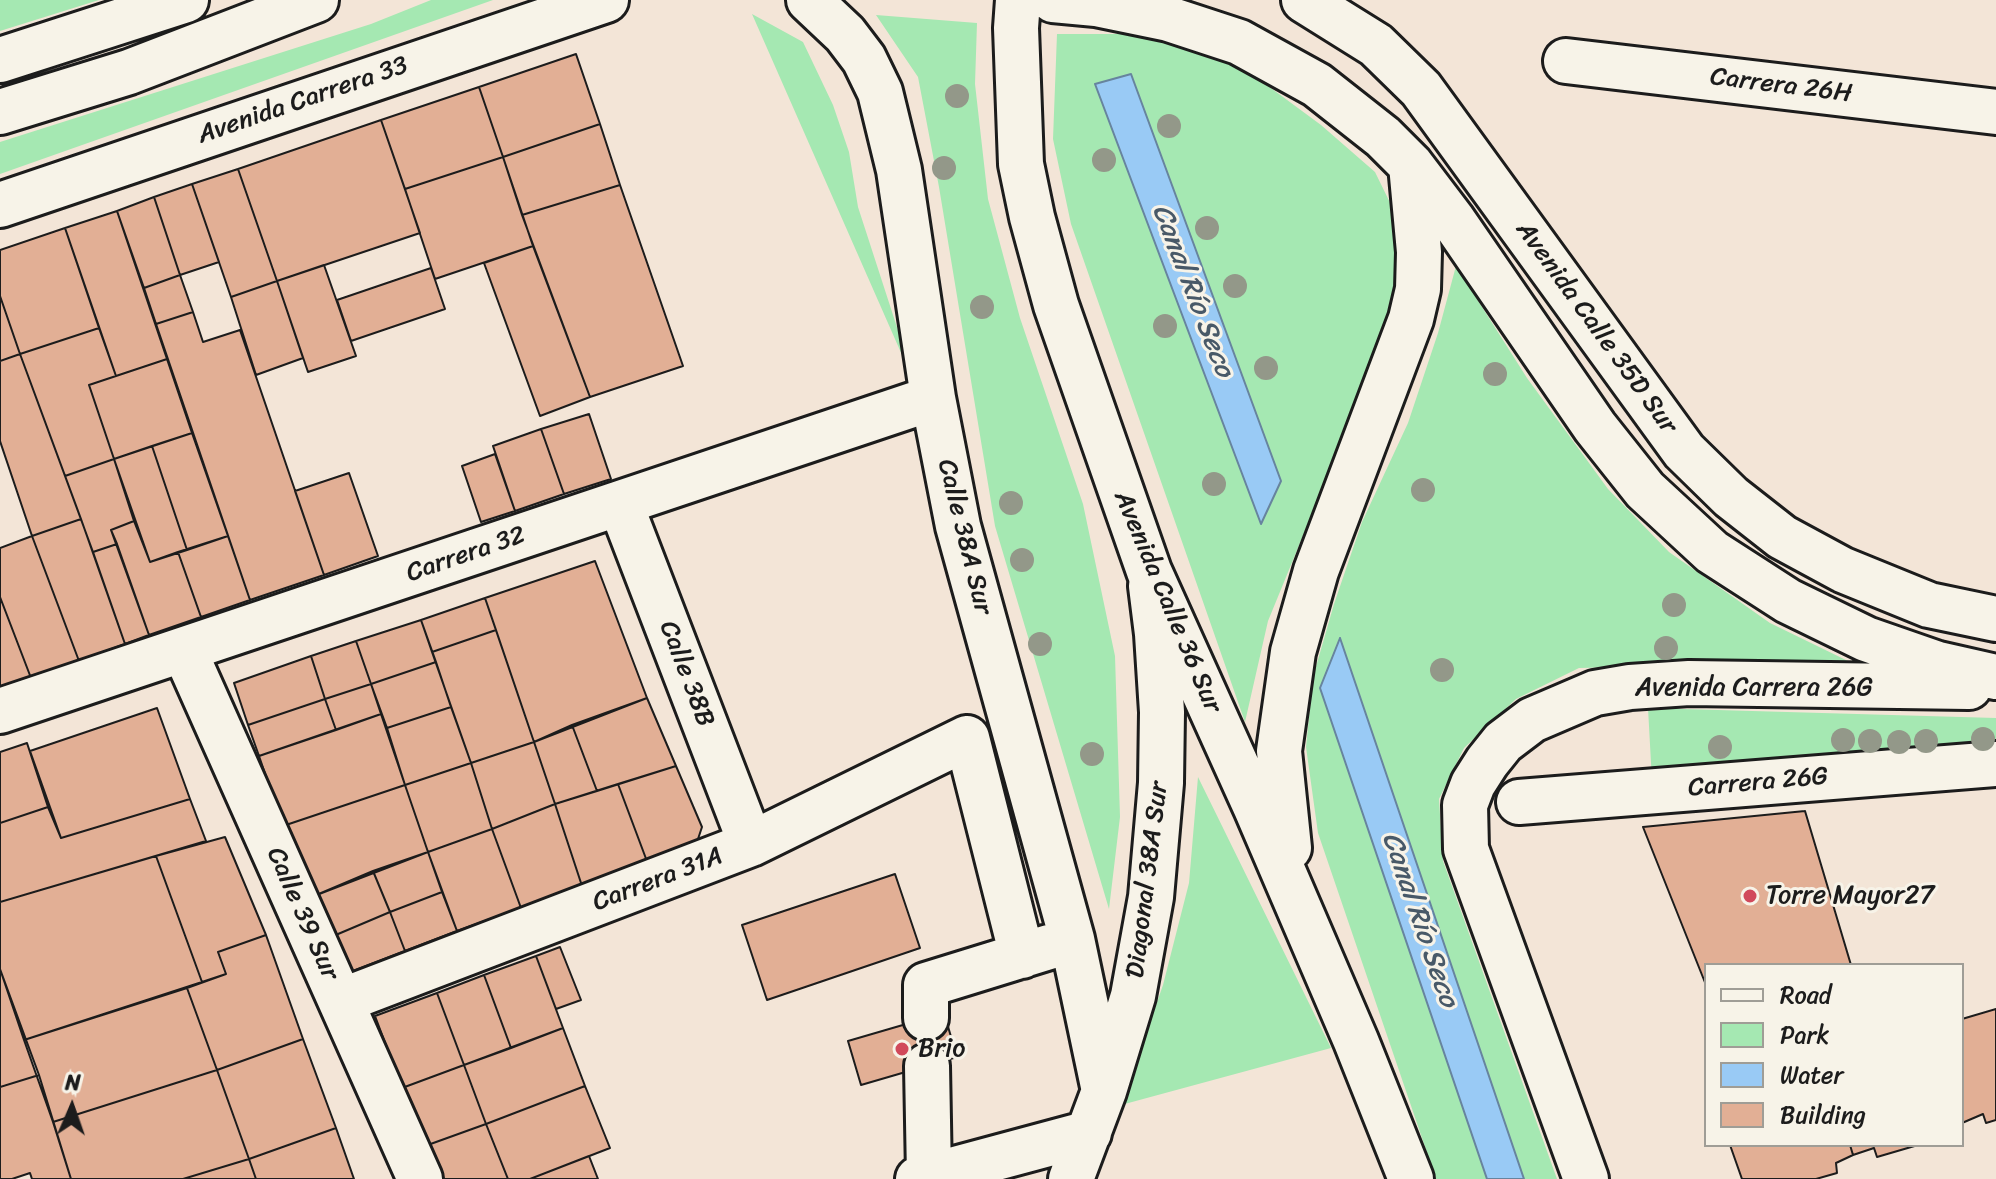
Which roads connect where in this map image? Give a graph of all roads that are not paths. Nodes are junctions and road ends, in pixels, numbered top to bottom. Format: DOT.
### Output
graph roads {
  1 [pos="186,0"];
  2 [pos="316,0"];
  3 [pos="606,0"];
  4 [pos="809,0"];
  5 [pos="1018,0"];
  6 [pos="1053,0"];
  7 [pos="1304,0"];
  8 [pos="0,60"];
  9 [pos="1566,61"];
  10 [pos="0,112"];
  11 [pos="1996,112"];
  12 [pos="1411,165"];
  13 [pos="0,205"];
  14 [pos="933,398"];
  15 [pos="620,503"];
  16 [pos="1149,571"];
  17 [pos="1996,619"];
  18 [pos="184,650"];
  19 [pos="1996,677"];
  20 [pos="1996,687"];
  21 [pos="0,711"];
  22 [pos="1996,764"];
  23 [pos="1519,802"];
  24 [pos="751,844"];
  25 [pos="1297,902"];
  26 [pos="1072,939"];
  27 [pos="1022,956"];
  28 [pos="341,1001"];
  29 [pos="926,1018"];
  30 [pos="927,1066"];
  31 [pos="1104,1091"];
  32 [pos="1089,1133"];
  33 [pos="924,1177"];
  34 [pos="420,1179"];
  35 [pos="1071,1179"];
  36 [pos="1411,1179"];
  37 [pos="1586,1179"];
  1 -- 8 [label="main road"];
  2 -- 10 [label="main road"];
  3 -- 13 [label="main road, Avenida Carrera 33"];
  4 -- 14 [label="main road, Calle 38A Sur"];
  5 -- 16 [label="main road, Avenida Calle 36 Sur"];
  6 -- 12 [label="main road"];
  7 -- 17 [label="main road, Avenida Calle 35D Sur"];
  9 -- 11 [label="main road, Carrera 26H"];
  12 -- 19 [label="main road, Avenida Calle 35D Sur"];
  12 -- 25 [label="main road"];
  14 -- 15 [label="main road, Carrera 32"];
  14 -- 26 [label="main road, Calle 38A Sur"];
  15 -- 18 [label="main road, Carrera 32"];
  15 -- 24 [label="main road, Calle 38B"];
  16 -- 25 [label="main road, Avenida Calle 36 Sur"];
  16 -- 31 [label="main road, Diagonal 38A Sur"];
  18 -- 21 [label="main road, Carrera 32"];
  18 -- 28 [label="main road, Calle 39 Sur"];
  20 -- 37 [label="main road, Avenida Carrera 26G"];
  22 -- 23 [label="main road, Carrera 26G"];
  24 -- 27 [label="main road, Carrera 31A"];
  24 -- 28 [label="main road, Carrera 31A"];
  25 -- 36 [label="main road, Avenida Calle 36 Sur"];
  26 -- 27 [label="main road"];
  26 -- 31 [label="main road, Calle 38A Sur"];
  27 -- 29 [label="main road"];
  28 -- 34 [label="main road, Calle 39 Sur"];
  30 -- 33 [label="main road"];
  31 -- 32 [label="main road, Diagonal 38A Sur"];
  32 -- 33 [label="main road"];
  32 -- 35 [label="main road, Diagonal 38A Sur"];
}
